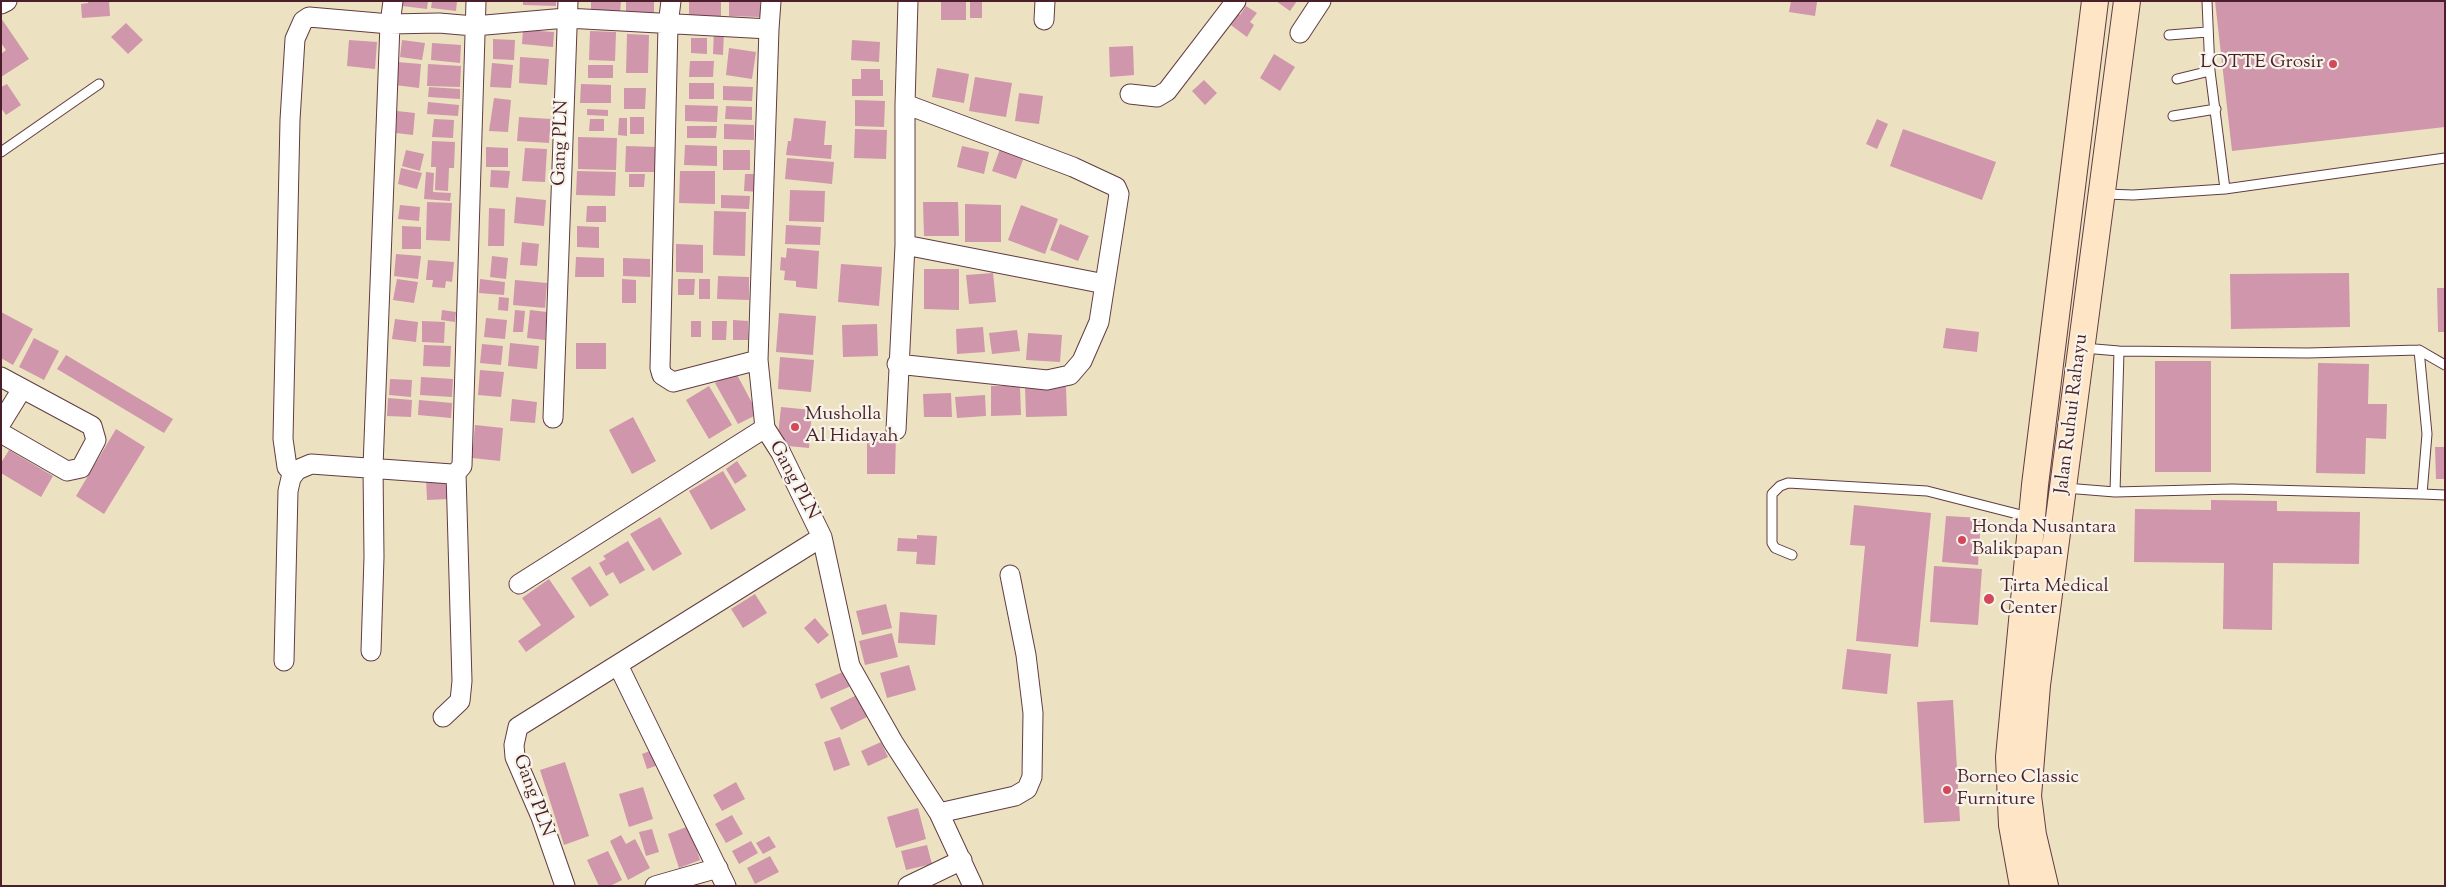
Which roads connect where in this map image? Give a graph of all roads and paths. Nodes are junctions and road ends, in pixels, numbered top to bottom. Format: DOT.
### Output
graph roads {
  1 [pos="7,1"];
  2 [pos="393,1"];
  3 [pos="476,1"];
  4 [pos="671,1"];
  5 [pos="771,1"];
  6 [pos="908,1"];
  7 [pos="1045,1"];
  8 [pos="1236,1"];
  9 [pos="1321,1"];
  10 [pos="2095,1"];
  11 [pos="2127,1"];
  12 [pos="2207,1"];
  13 [pos="1,4"];
  14 [pos="567,10"];
  15 [pos="1044,20"];
  16 [pos="390,24"];
  17 [pos="668,25"];
  18 [pos="474,26"];
  19 [pos="769,29"];
  20 [pos="2207,32"];
  21 [pos="1300,33"];
  22 [pos="2169,35"];
  23 [pos="2210,71"];
  24 [pos="2177,79"];
  25 [pos="99,84"];
  26 [pos="1130,94"];
  27 [pos="905,104"];
  28 [pos="2216,109"];
  29 [pos="2173,116"];
  30 [pos="1,152"];
  31 [pos="2445,158"];
  32 [pos="2225,189"];
  33 [pos="2101,193"];
  34 [pos="905,245"];
  35 [pos="1105,284"];
  36 [pos="2080,348"];
  37 [pos="2419,350"];
  38 [pos="2119,351"];
  39 [pos="758,360"];
  40 [pos="898,364"];
  41 [pos="2445,365"];
  42 [pos="1,377"];
  43 [pos="22,389"];
  44 [pos="553,418"];
  45 [pos="1,423"];
  46 [pos="765,428"];
  47 [pos="896,430"];
  48 [pos="1,433"];
  49 [pos="373,467"];
  50 [pos="456,472"];
  51 [pos="294,474"];
  52 [pos="2035,486"];
  53 [pos="2064,488"];
  54 [pos="2115,492"];
  55 [pos="2422,494"];
  56 [pos="2445,495"];
  57 [pos="2031,518"];
  58 [pos="822,537"];
  59 [pos="1792,555"];
  60 [pos="1010,575"];
  61 [pos="519,584"];
  62 [pos="371,650"];
  63 [pos="284,661"];
  64 [pos="618,665"];
  65 [pos="442,716"];
  66 [pos="939,814"];
  67 [pos="962,860"];
  68 [pos="718,868"];
  69 [pos="565,886"];
  70 [pos="655,886"];
  71 [pos="726,886"];
  72 [pos="908,886"];
  73 [pos="973,886"];
  74 [pos="2024,886"];
  75 [pos="2045,886"];
  1 -- 13 [label="street"];
  2 -- 16 [label="street"];
  3 -- 18 [label="street"];
  4 -- 17 [label="street"];
  5 -- 19 [label="street, Gang PLN"];
  6 -- 27 [label="street"];
  7 -- 15 [label="street"];
  8 -- 26 [label="street"];
  9 -- 21 [label="street"];
  10 -- 52 [label="main road, Jalan Ruhui Rahayu"];
  11 -- 33 [label="main road, Jalan Ruhui Rahayu"];
  12 -- 20 [label="lane"];
  14 -- 17 [label="street"];
  14 -- 18 [label="street"];
  14 -- 44 [label="street, Gang PLN"];
  16 -- 18 [label="street"];
  16 -- 49 [label="street"];
  16 -- 51 [label="street"];
  17 -- 19 [label="street"];
  17 -- 39 [label="street"];
  18 -- 50 [label="street"];
  19 -- 39 [label="street, Gang PLN"];
  20 -- 22 [label="lane"];
  20 -- 23 [label="lane"];
  23 -- 24 [label="lane"];
  23 -- 28 [label="lane"];
  25 -- 30 [label="lane"];
  27 -- 34 [label="street"];
  27 -- 35 [label="street"];
  28 -- 29 [label="lane"];
  28 -- 32 [label="lane"];
  31 -- 32 [label="lane"];
  32 -- 33 [label="lane"];
  33 -- 36 [label="main road, Jalan Ruhui Rahayu"];
  34 -- 35 [label="street"];
  34 -- 40 [label="street"];
  35 -- 40 [label="street"];
  36 -- 38 [label="lane"];
  36 -- 53 [label="main road, Jalan Ruhui Rahayu"];
  37 -- 38 [label="lane"];
  37 -- 41 [label="lane"];
  37 -- 55 [label="lane"];
  38 -- 54 [label="lane"];
  39 -- 46 [label="street, Gang PLN"];
  40 -- 47 [label="street"];
  42 -- 43 [label="street"];
  43 -- 45 [label="street"];
  43 -- 48 [label="street"];
  46 -- 58 [label="street, Gang PLN"];
  46 -- 61 [label="street"];
  49 -- 50 [label="street"];
  49 -- 51 [label="street"];
  49 -- 62 [label="street"];
  50 -- 65 [label="street"];
  51 -- 63 [label="street"];
  52 -- 53 [label="main road"];
  52 -- 57 [label="main road, Jalan Ruhui Rahayu"];
  53 -- 54 [label="lane"];
  53 -- 75 [label="main road, Jalan Ruhui Rahayu"];
  54 -- 55 [label="lane"];
  55 -- 56 [label="lane"];
  57 -- 59 [label="lane"];
  57 -- 74 [label="main road, Jalan Ruhui Rahayu"];
  58 -- 64 [label="street, Gang PLN"];
  58 -- 66 [label="street"];
  60 -- 66 [label="street"];
  64 -- 68 [label="street"];
  64 -- 69 [label="street, Gang PLN"];
  66 -- 67 [label="street"];
  67 -- 72 [label="street"];
  67 -- 73 [label="street"];
  68 -- 70 [label="street"];
  68 -- 71 [label="street"];
}
